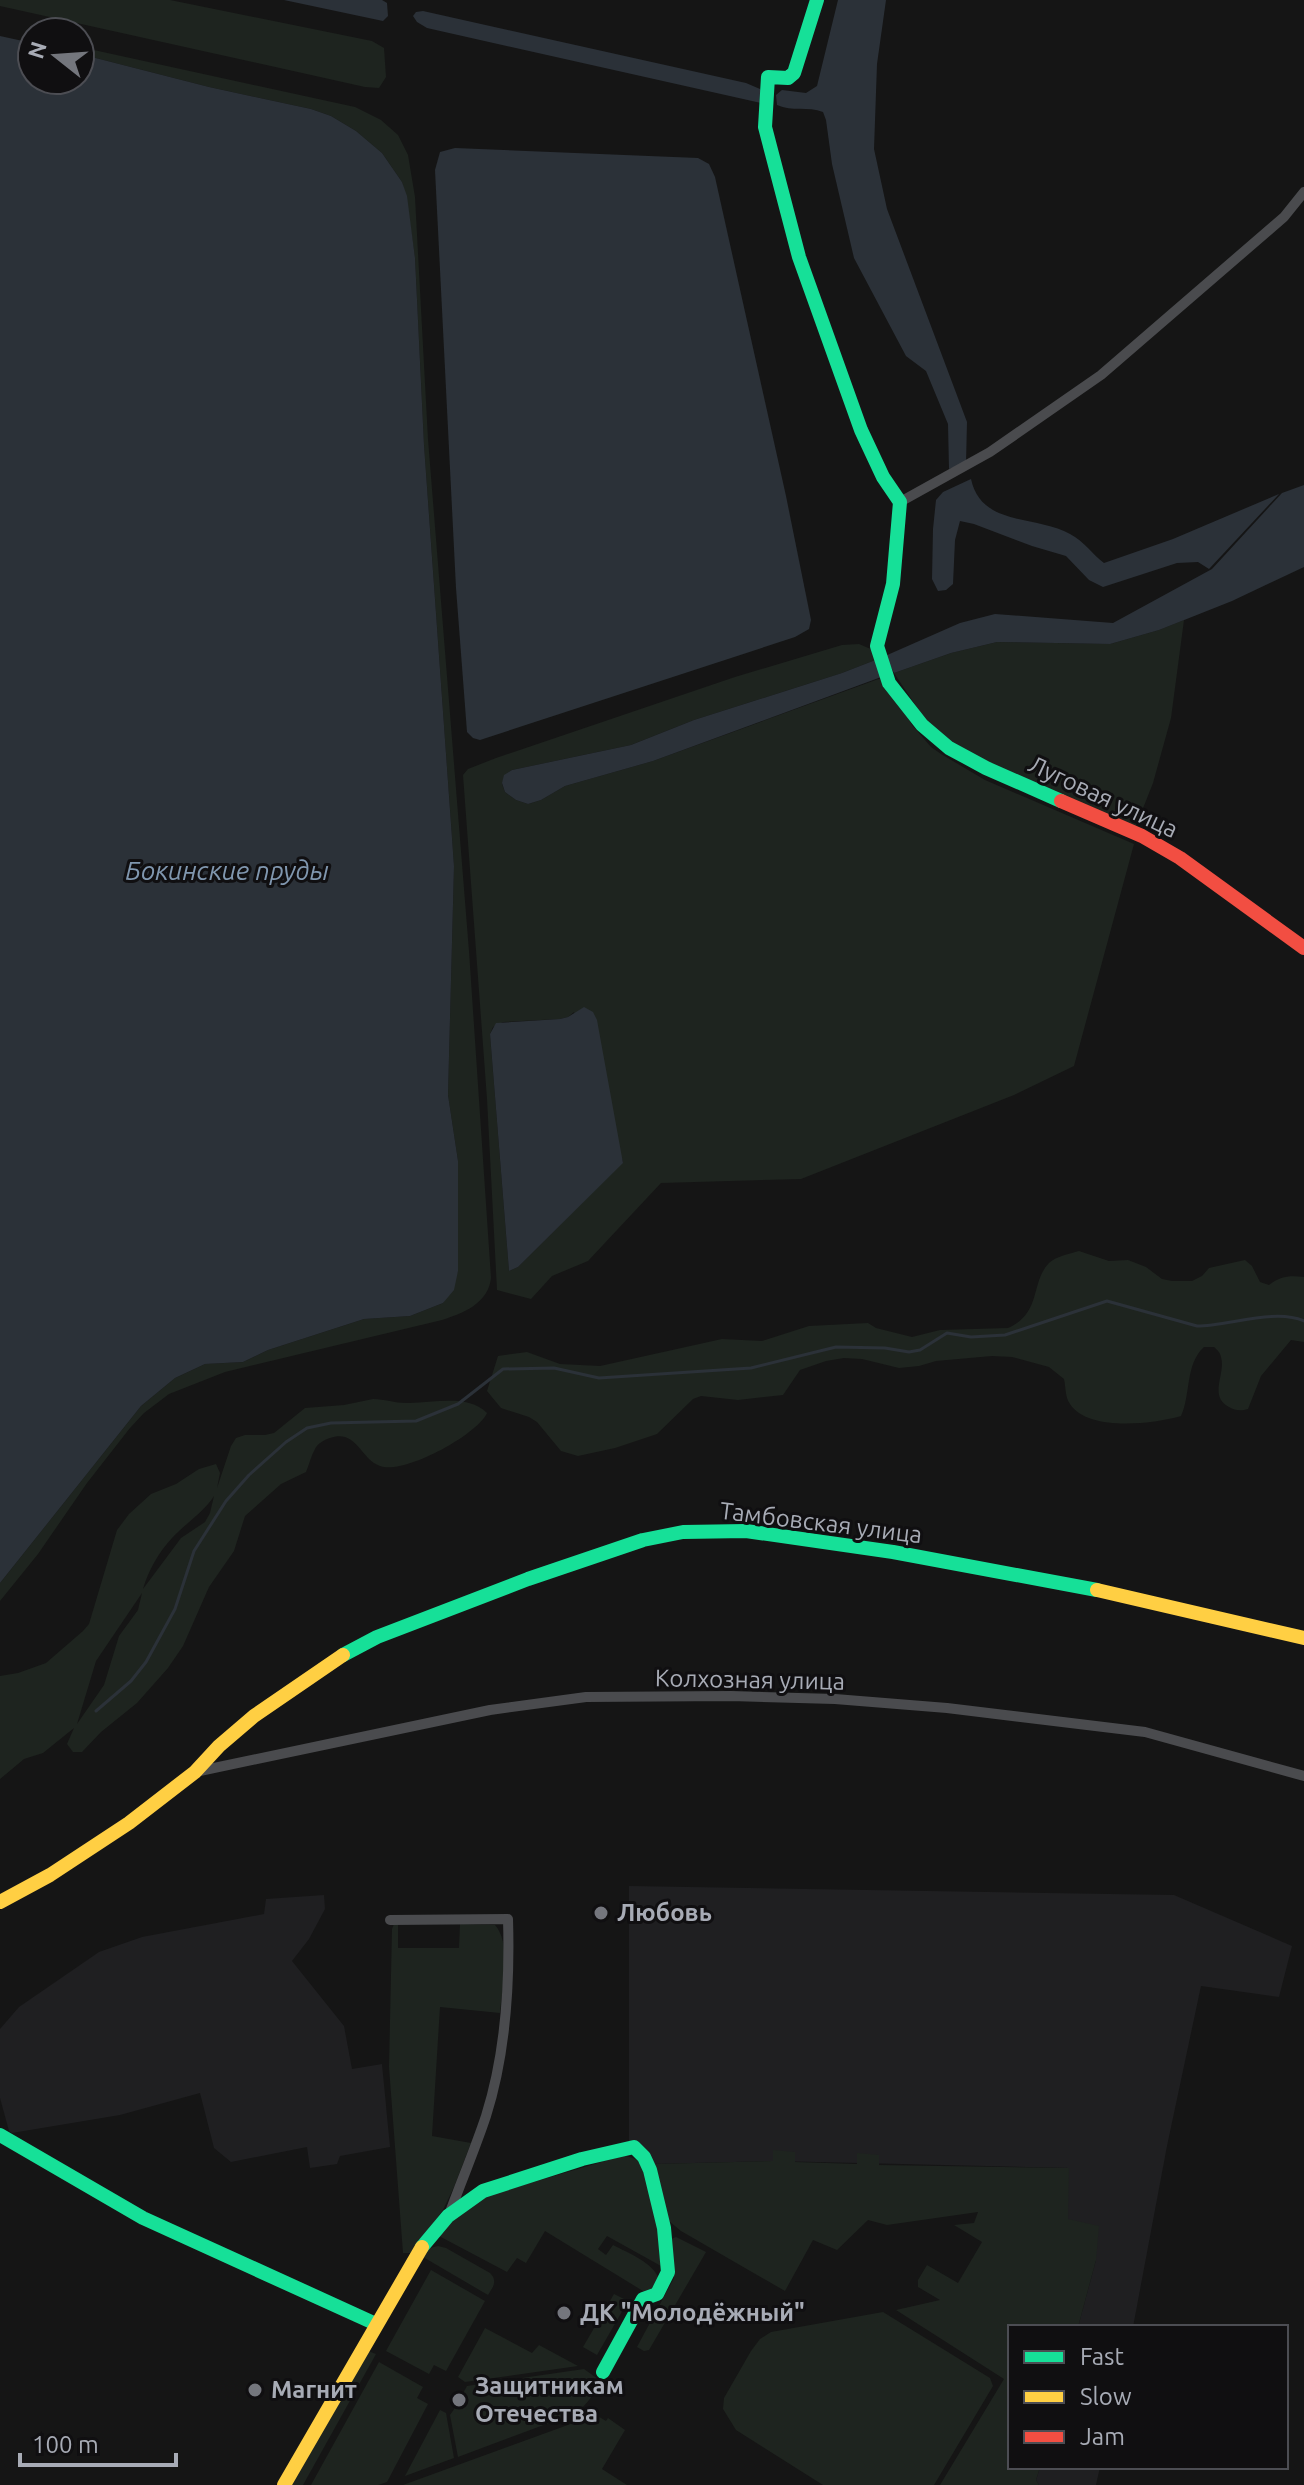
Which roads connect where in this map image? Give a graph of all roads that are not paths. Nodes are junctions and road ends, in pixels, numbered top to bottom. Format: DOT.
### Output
graph roads {
  1 [pos="817,0"];
  2 [pos="1304,192"];
  3 [pos="900,502"];
  4 [pos="1304,948"];
  5 [pos="1304,1638"];
  6 [pos="195,1772"];
  7 [pos="1304,1776"];
  8 [pos="0,1902"];
  9 [pos="390,1920"];
  10 [pos="0,2135"];
  11 [pos="448,2216"];
  12 [pos="376,2324"];
  13 [pos="603,2372"];
  14 [pos="284,2485"];
  1 -- 3 [label="street"];
  2 -- 3 [label="street"];
  3 -- 4 [label="street, Луговая улица"];
  5 -- 6 [label="street, Тамбовская улица"];
  6 -- 7 [label="street, Колхозная улица"];
  6 -- 8 [label="street, Тамбовская улица"];
  9 -- 11 [label="street"];
  10 -- 12 [label="street"];
  11 -- 12 [label="street"];
  11 -- 13 [label="street"];
  12 -- 14 [label="street"];
}
